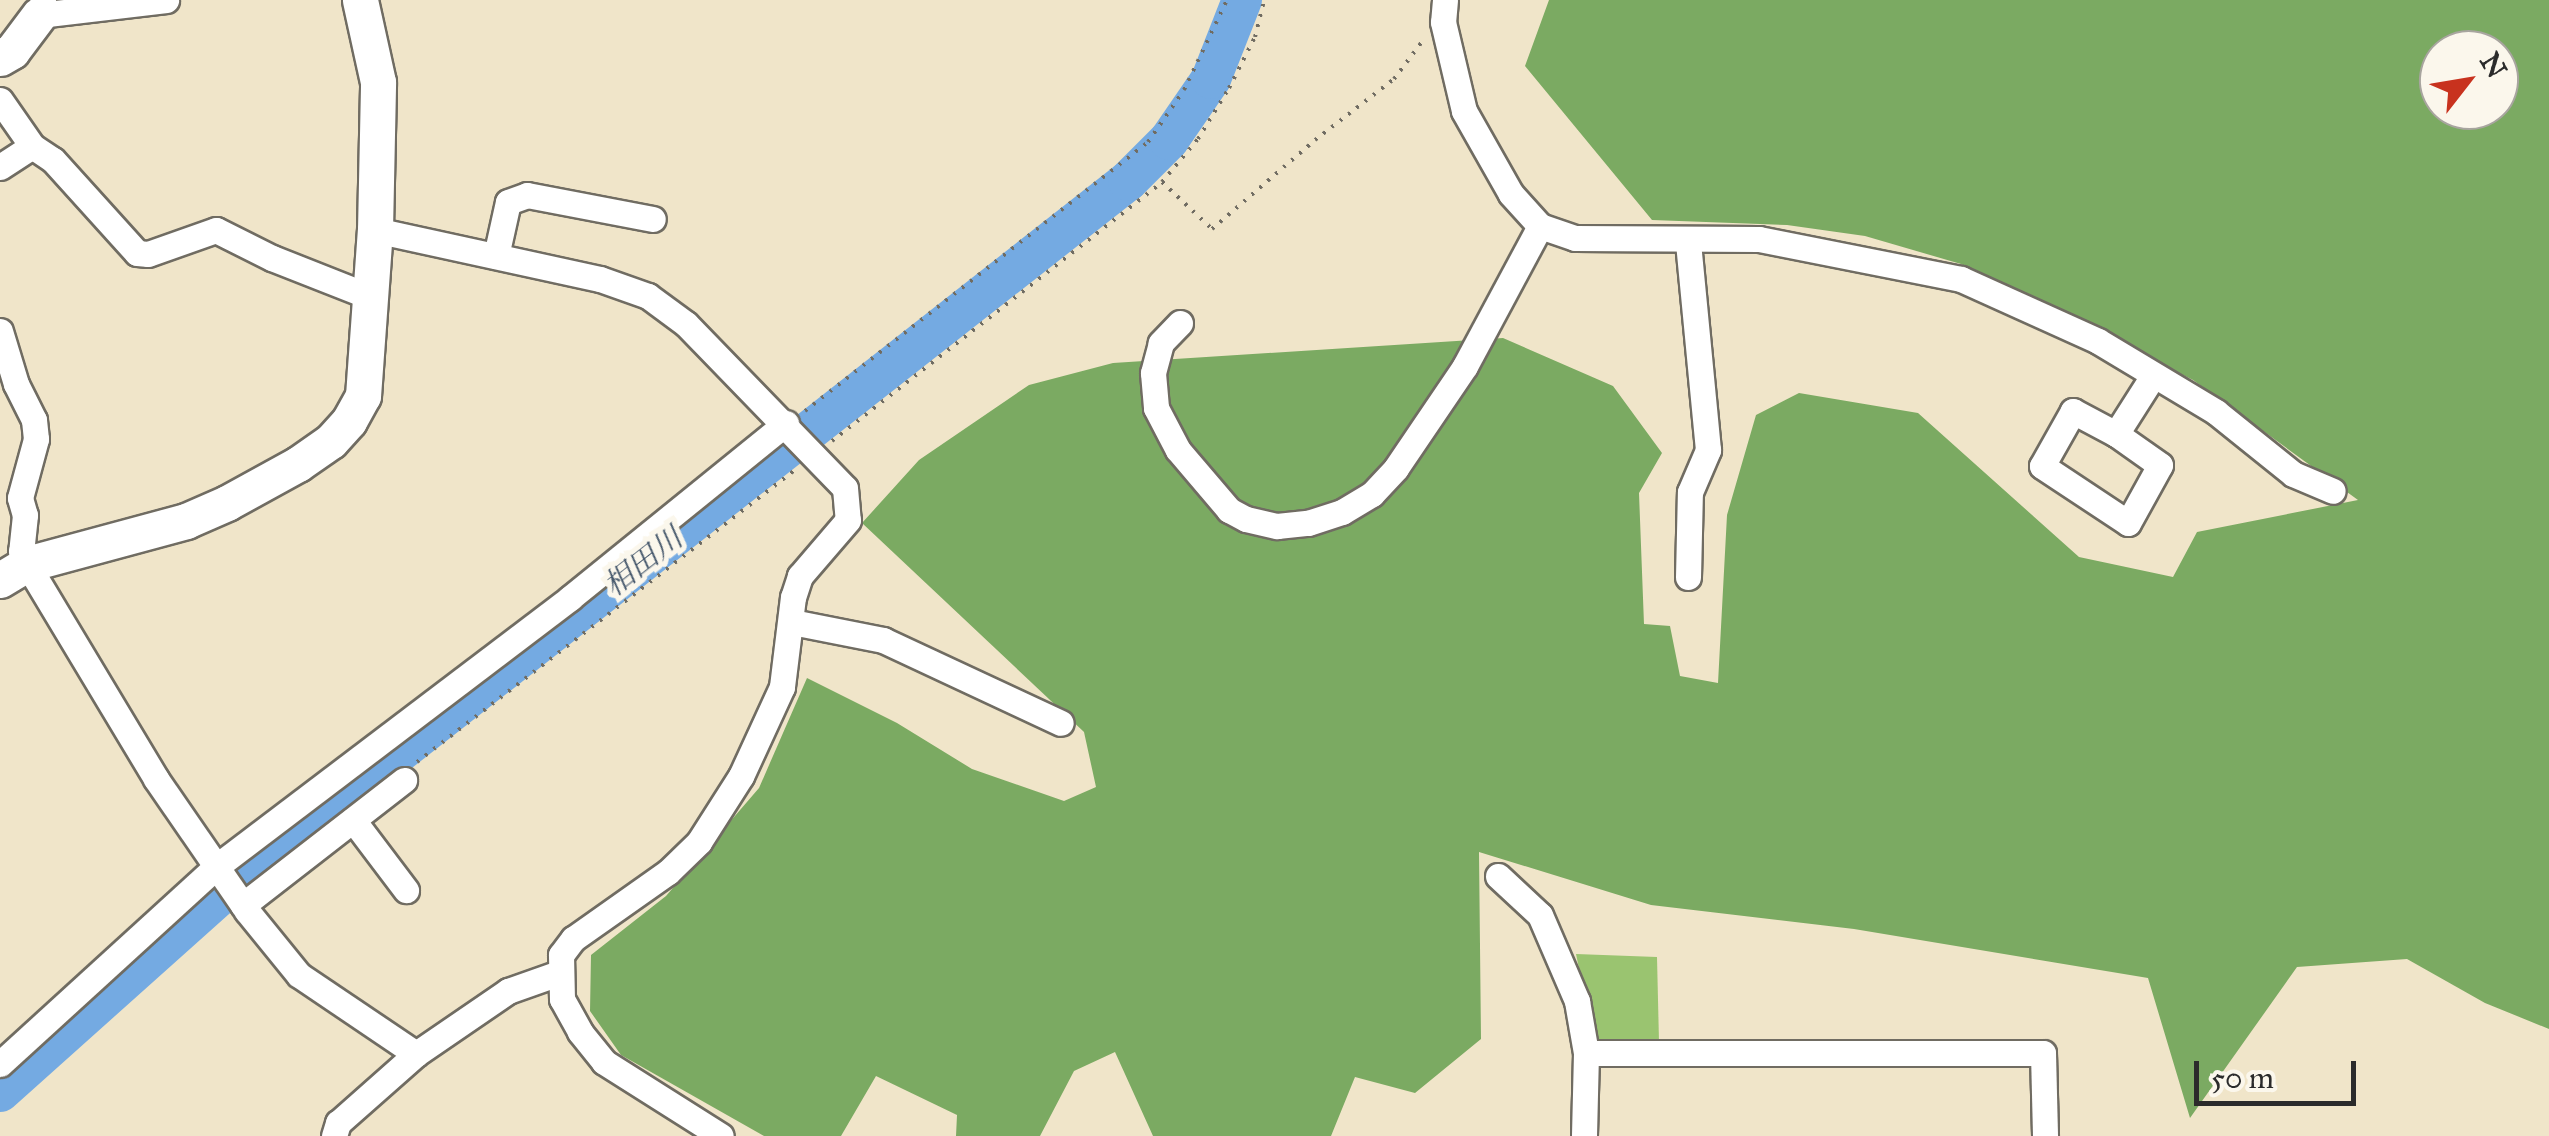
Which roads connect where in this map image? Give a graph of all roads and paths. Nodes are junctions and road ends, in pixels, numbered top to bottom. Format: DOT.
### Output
graph roads {
  1 [pos="166,0"];
  2 [pos="360,0"];
  3 [pos="1227,0"];
  4 [pos="1264,0"];
  5 [pos="1446,0"];
  6 [pos="41,8"];
  7 [pos="1444,27"];
  8 [pos="0,58"];
  9 [pos="0,100"];
  10 [pos="32,146"];
  11 [pos="0,168"];
  12 [pos="1162,182"];
  13 [pos="653,220"];
  14 [pos="1540,226"];
  15 [pos="376,230"];
  16 [pos="1688,242"];
  17 [pos="496,256"];
  18 [pos="371,297"];
  19 [pos="1180,323"];
  20 [pos="0,331"];
  21 [pos="2153,376"];
  22 [pos="788,426"];
  23 [pos="2116,434"];
  24 [pos="814,454"];
  25 [pos="2333,491"];
  26 [pos="14,572"];
  27 [pos="1688,577"];
  28 [pos="792,622"];
  29 [pos="1060,722"];
  30 [pos="404,780"];
  31 [pos="352,820"];
  32 [pos="218,870"];
  33 [pos="1498,876"];
  34 [pos="406,890"];
  35 [pos="240,901"];
  36 [pos="559,973"];
  37 [pos="416,1054"];
  38 [pos="1586,1054"];
  39 [pos="0,1064"];
  40 [pos="715,1134"];
  41 [pos="334,1136"];
  42 [pos="1584,1136"];
  43 [pos="2045,1136"];
  1 -- 6 [label="street"];
  2 -- 15 [label="street"];
  3 -- 22 [label="path"];
  4 -- 12 [label="path"];
  5 -- 7 [label="street"];
  6 -- 8 [label="street"];
  7 -- 12 [label="path"];
  7 -- 14 [label="street"];
  9 -- 10 [label="street"];
  10 -- 11 [label="street"];
  10 -- 18 [label="street"];
  12 -- 24 [label="path"];
  13 -- 17 [label="street"];
  14 -- 16 [label="street"];
  14 -- 19 [label="street"];
  15 -- 17 [label="street"];
  15 -- 18 [label="street"];
  16 -- 21 [label="street"];
  16 -- 27 [label="street"];
  17 -- 22 [label="street"];
  18 -- 26 [label="street"];
  20 -- 26 [label="street"];
  21 -- 23 [label="street"];
  21 -- 25 [label="street"];
  22 -- 24 [label="street"];
  22 -- 32 [label="street"];
  23 -- 23 [label="street"];
  24 -- 28 [label="street"];
  24 -- 30 [label="path"];
  26 -- 32 [label="street"];
  28 -- 29 [label="street"];
  28 -- 36 [label="street"];
  30 -- 31 [label="street"];
  31 -- 34 [label="street"];
  31 -- 35 [label="street"];
  32 -- 35 [label="street"];
  32 -- 39 [label="street"];
  33 -- 38 [label="street"];
  35 -- 37 [label="street"];
  36 -- 37 [label="street"];
  36 -- 40 [label="street"];
  37 -- 41 [label="street"];
  38 -- 42 [label="street"];
  38 -- 43 [label="street"];
}
